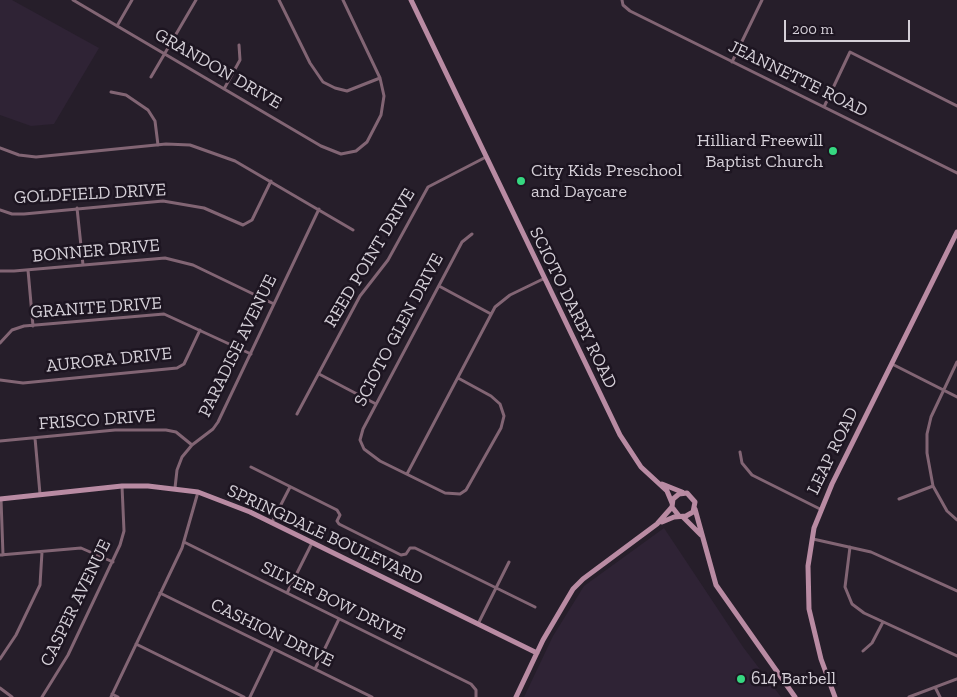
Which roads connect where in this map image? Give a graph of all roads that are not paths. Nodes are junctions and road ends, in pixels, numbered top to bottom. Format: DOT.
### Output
graph roads {
  1 [pos="73,0"];
  2 [pos="132,0"];
  3 [pos="196,0"];
  4 [pos="279,0"];
  5 [pos="342,0"];
  6 [pos="411,0"];
  7 [pos="622,0"];
  8 [pos="762,0"];
  9 [pos="117,26"];
  10 [pos="238,45"];
  11 [pos="164,54"];
  12 [pos="732,62"];
  13 [pos="150,77"];
  14 [pos="380,78"];
  15 [pos="224,88"];
  16 [pos="111,92"];
  17 [pos="957,106"];
  18 [pos="824,107"];
  19 [pos="158,145"];
  20 [pos="0,148"];
  21 [pos="486,157"];
  22 [pos="957,173"];
  23 [pos="271,181"];
  24 [pos="77,208"];
  25 [pos="319,209"];
  26 [pos="0,210"];
  27 [pos="353,230"];
  28 [pos="957,232"];
  29 [pos="472,234"];
  30 [pos="83,264"];
  31 [pos="28,270"];
  32 [pos="0,271"];
  33 [pos="543,279"];
  34 [pos="438,286"];
  35 [pos="274,304"];
  36 [pos="491,314"];
  37 [pos="33,326"];
  38 [pos="200,330"];
  39 [pos="0,343"];
  40 [pos="251,354"];
  41 [pos="957,362"];
  42 [pos="892,364"];
  43 [pos="319,374"];
  44 [pos="458,378"];
  45 [pos="0,380"];
  46 [pos="943,390"];
  47 [pos="957,397"];
  48 [pos="376,404"];
  49 [pos="297,414"];
  50 [pos="35,438"];
  51 [pos="0,441"];
  52 [pos="192,445"];
  53 [pos="740,452"];
  54 [pos="251,467"];
  55 [pos="407,474"];
  56 [pos="659,483"];
  57 [pos="122,486"];
  58 [pos="290,486"];
  59 [pos="933,486"];
  60 [pos="175,488"];
  61 [pos="198,492"];
  62 [pos="683,493"];
  63 [pos="40,494"];
  64 [pos="0,499"];
  65 [pos="899,499"];
  66 [pos="672,505"];
  67 [pos="694,509"];
  68 [pos="820,509"];
  69 [pos="681,516"];
  70 [pos="957,520"];
  71 [pos="272,522"];
  72 [pos="657,524"];
  73 [pos="702,537"];
  74 [pos="812,539"];
  75 [pos="184,542"];
  76 [pos="312,542"];
  77 [pos="850,547"];
  78 [pos="42,552"];
  79 [pos="1,555"];
  80 [pos="112,562"];
  81 [pos="508,562"];
  82 [pos="496,588"];
  83 [pos="957,591"];
  84 [pos="160,593"];
  85 [pos="287,593"];
  86 [pos="535,607"];
  87 [pos="340,619"];
  88 [pos="883,622"];
  89 [pos="478,624"];
  90 [pos="136,644"];
  91 [pos="273,649"];
  92 [pos="863,651"];
  93 [pos="537,653"];
  94 [pos="957,656"];
  95 [pos="0,658"];
  96 [pos="315,669"];
  97 [pos="957,679"];
  98 [pos="935,687"];
  99 [pos="0,688"];
  100 [pos="112,696"];
  101 [pos="12,697"];
  102 [pos="42,697"];
  103 [pos="118,697"];
  104 [pos="244,697"];
  105 [pos="250,697"];
  106 [pos="372,697"];
  107 [pos="476,697"];
  108 [pos="516,697"];
  109 [pos="795,697"];
  110 [pos="835,697"];
  111 [pos="909,697"];
  112 [pos="940,697"];
  1 -- 9 [label="street, GRANDON DRIVE"];
  2 -- 9 [label="street"];
  3 -- 11 [label="street"];
  4 -- 14 [label="street"];
  5 -- 14 [label="street"];
  6 -- 21 [label="street, SCIOTO DARBY ROAD"];
  7 -- 12 [label="street, JEANNETTE ROAD"];
  8 -- 12 [label="street"];
  9 -- 11 [label="street, GRANDON DRIVE"];
  10 -- 15 [label="street"];
  11 -- 13 [label="street"];
  11 -- 15 [label="street, GRANDON DRIVE"];
  12 -- 18 [label="street, JEANNETTE ROAD"];
  14 -- 15 [label="street, GRANDON DRIVE"];
  16 -- 19 [label="street"];
  17 -- 18 [label="street"];
  18 -- 22 [label="street, JEANNETTE ROAD"];
  19 -- 20 [label="street"];
  19 -- 23 [label="street"];
  21 -- 33 [label="street, SCIOTO DARBY ROAD"];
  21 -- 43 [label="street, REED POINT DRIVE"];
  23 -- 24 [label="street, GOLDFIELD DRIVE"];
  23 -- 25 [label="street"];
  24 -- 26 [label="street, GOLDFIELD DRIVE"];
  24 -- 30 [label="street"];
  25 -- 27 [label="street"];
  25 -- 35 [label="street, PARADISE AVENUE"];
  28 -- 42 [label="street, LEAP ROAD"];
  29 -- 34 [label="street, SCIOTO GLEN DRIVE"];
  30 -- 31 [label="street, BONNER DRIVE"];
  30 -- 35 [label="street, BONNER DRIVE"];
  31 -- 32 [label="street, BONNER DRIVE"];
  31 -- 37 [label="street"];
  33 -- 36 [label="street"];
  33 -- 56 [label="street, SCIOTO DARBY ROAD"];
  34 -- 36 [label="street"];
  34 -- 48 [label="street, SCIOTO GLEN DRIVE"];
  35 -- 40 [label="street, PARADISE AVENUE"];
  36 -- 44 [label="street"];
  37 -- 38 [label="street, GRANITE DRIVE"];
  37 -- 39 [label="street, GRANITE DRIVE"];
  38 -- 40 [label="street, GRANITE DRIVE"];
  38 -- 45 [label="street, AURORA DRIVE"];
  40 -- 52 [label="street, PARADISE AVENUE"];
  41 -- 46 [label="street"];
  42 -- 46 [label="street"];
  42 -- 68 [label="street, LEAP ROAD"];
  43 -- 48 [label="street"];
  43 -- 49 [label="street, REED POINT DRIVE"];
  44 -- 55 [label="street"];
  44 -- 55 [label="street"];
  46 -- 47 [label="street"];
  46 -- 59 [label="street"];
  48 -- 55 [label="street, SCIOTO GLEN DRIVE"];
  50 -- 51 [label="street, FRISCO DRIVE"];
  50 -- 52 [label="street, FRISCO DRIVE"];
  50 -- 63 [label="street"];
  52 -- 60 [label="street, PARADISE AVENUE"];
  53 -- 68 [label="street"];
  54 -- 58 [label="street"];
  56 -- 62 [label="street, SCIOTO DARBY ROAD"];
  56 -- 66 [label="street, SCIOTO DARBY ROAD"];
  57 -- 60 [label="street, SPRINGDALE BOULEVARD"];
  57 -- 63 [label="street, SPRINGDALE BOULEVARD"];
  57 -- 80 [label="street, CASPER AVENUE"];
  58 -- 71 [label="street"];
  58 -- 82 [label="street"];
  59 -- 65 [label="street"];
  59 -- 70 [label="street"];
  60 -- 61 [label="street, SPRINGDALE BOULEVARD"];
  61 -- 71 [label="street, SPRINGDALE BOULEVARD"];
  61 -- 75 [label="street"];
  62 -- 66 [label="street"];
  62 -- 67 [label="street"];
  63 -- 64 [label="street, SPRINGDALE BOULEVARD"];
  64 -- 79 [label="street"];
  66 -- 69 [label="street"];
  66 -- 72 [label="street"];
  67 -- 69 [label="street"];
  67 -- 73 [label="street"];
  68 -- 74 [label="street, LEAP ROAD"];
  69 -- 72 [label="street"];
  69 -- 73 [label="street"];
  71 -- 76 [label="street, SPRINGDALE BOULEVARD"];
  72 -- 93 [label="street"];
  73 -- 109 [label="street"];
  74 -- 77 [label="street"];
  74 -- 110 [label="street, LEAP ROAD"];
  75 -- 84 [label="street"];
  75 -- 85 [label="street, SILVER BOW DRIVE"];
  76 -- 85 [label="street"];
  76 -- 89 [label="street, SPRINGDALE BOULEVARD"];
  77 -- 83 [label="street"];
  77 -- 88 [label="street"];
  78 -- 79 [label="street"];
  78 -- 80 [label="street"];
  78 -- 95 [label="street"];
  80 -- 102 [label="street, CASPER AVENUE"];
  81 -- 82 [label="street"];
  82 -- 86 [label="street"];
  82 -- 89 [label="street"];
  84 -- 90 [label="street"];
  84 -- 91 [label="street, CASHION DRIVE"];
  85 -- 87 [label="street, SILVER BOW DRIVE"];
  87 -- 96 [label="street"];
  87 -- 107 [label="street, SILVER BOW DRIVE"];
  88 -- 92 [label="street"];
  88 -- 94 [label="street"];
  89 -- 93 [label="street, SPRINGDALE BOULEVARD"];
  90 -- 100 [label="street"];
  90 -- 104 [label="street"];
  91 -- 96 [label="street, CASHION DRIVE"];
  91 -- 105 [label="street"];
  93 -- 108 [label="street"];
  96 -- 106 [label="street, CASHION DRIVE"];
  97 -- 98 [label="street"];
  98 -- 111 [label="street"];
  98 -- 112 [label="street"];
  99 -- 101 [label="street"];
  100 -- 103 [label="street"];
}
